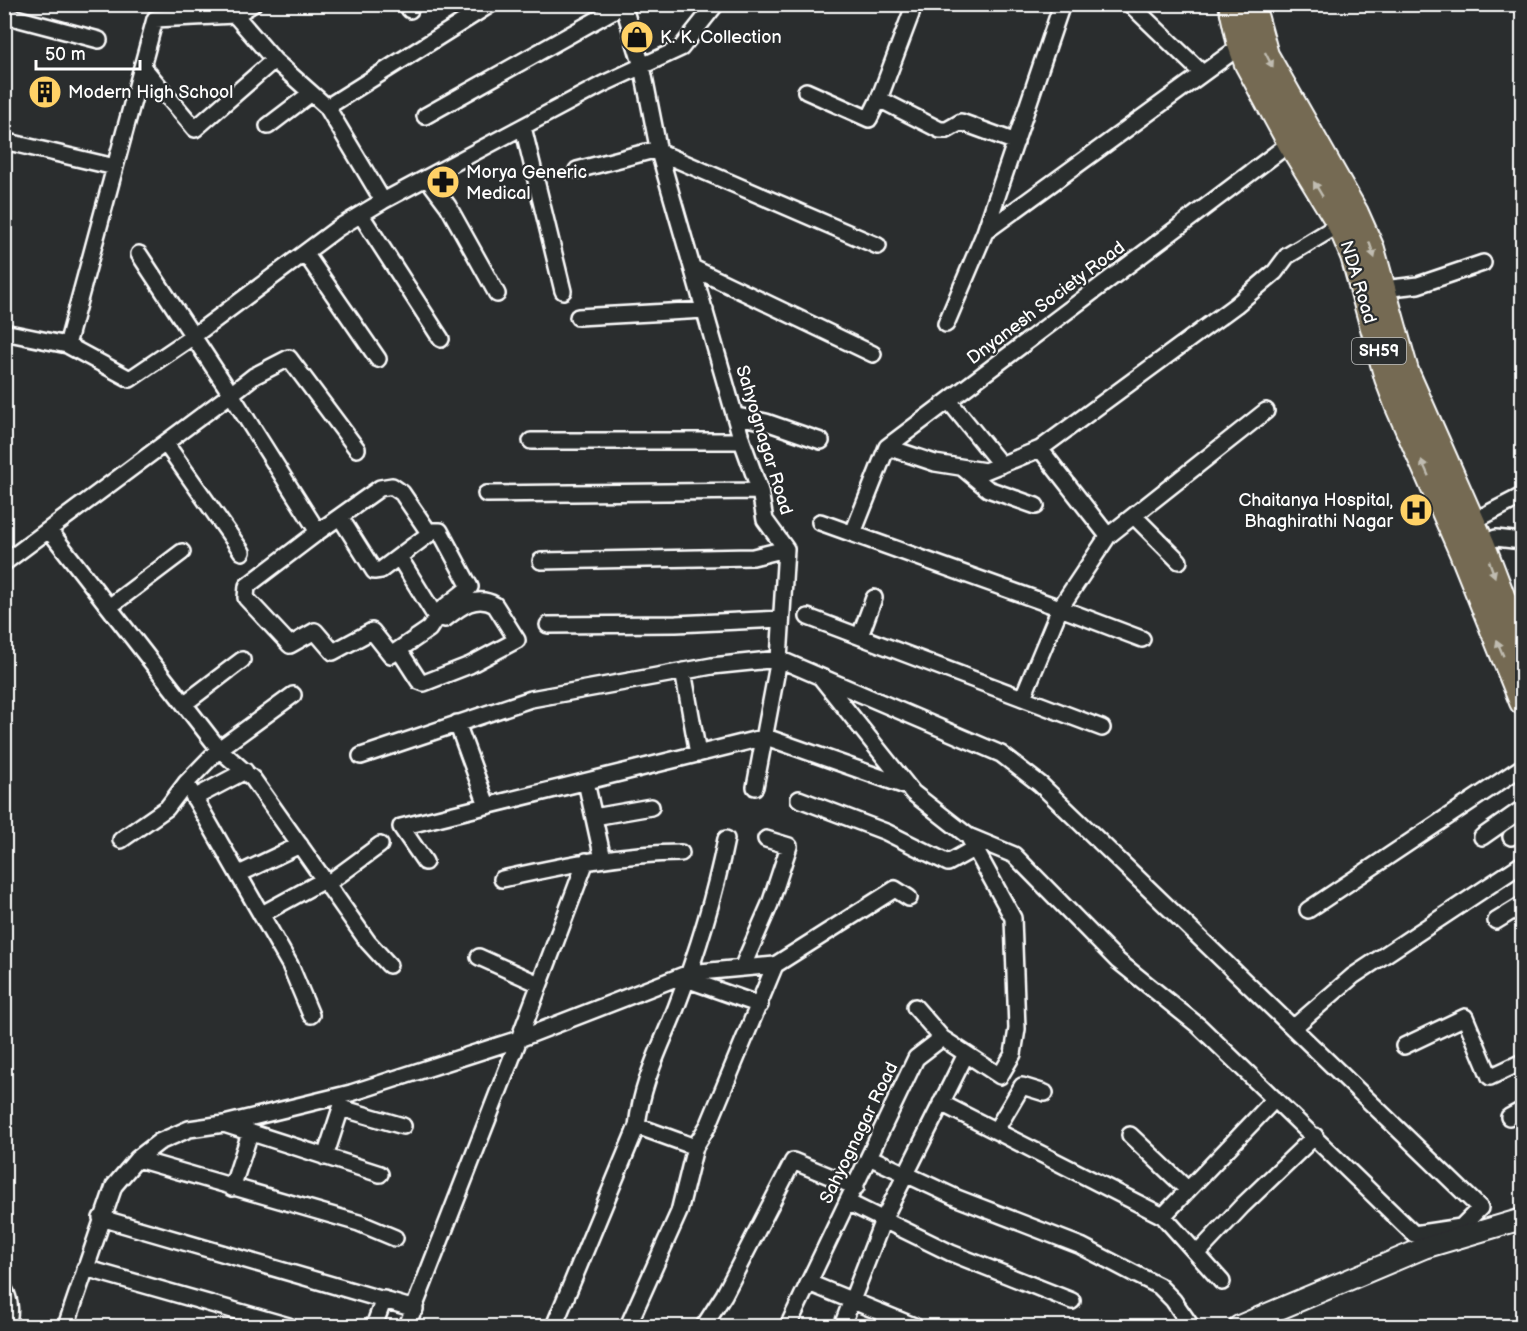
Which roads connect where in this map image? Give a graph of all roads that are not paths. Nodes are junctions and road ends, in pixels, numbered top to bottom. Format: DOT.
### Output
graph roads {
  1 [pos="254,4"];
  2 [pos="491,4"];
  3 [pos="623,4"];
  4 [pos="716,4"];
  5 [pos="1062,4"];
  6 [pos="1130,4"];
  7 [pos="1231,4"];
  8 [pos="1252,4"];
  9 [pos="911,14"];
  10 [pos="4,15"];
  11 [pos="235,15"];
  12 [pos="99,40"];
  13 [pos="1250,40"];
  14 [pos="274,60"];
  15 [pos="642,66"];
  16 [pos="142,67"];
  17 [pos="1202,74"];
  18 [pos="806,91"];
  19 [pos="310,93"];
  20 [pos="879,99"];
  21 [pos="327,107"];
  22 [pos="425,116"];
  23 [pos="268,126"];
  24 [pos="523,127"];
  25 [pos="4,141"];
  26 [pos="1016,142"];
  27 [pos="1290,143"];
  28 [pos="659,150"];
  29 [pos="115,167"];
  30 [pos="577,171"];
  31 [pos="427,177"];
  32 [pos="383,201"];
  33 [pos="361,215"];
  34 [pos="1348,219"];
  35 [pos="985,232"];
  36 [pos="878,246"];
  37 [pos="306,253"];
  38 [pos="139,254"];
  39 [pos="1483,263"];
  40 [pos="693,268"];
  41 [pos="1383,290"];
  42 [pos="563,291"];
  43 [pos="497,294"];
  44 [pos="705,310"];
  45 [pos="578,317"];
  46 [pos="946,324"];
  47 [pos="4,332"];
  48 [pos="192,337"];
  49 [pos="441,339"];
  50 [pos="67,345"];
  51 [pos="873,354"];
  52 [pos="378,358"];
  53 [pos="231,394"];
  54 [pos="949,401"];
  55 [pos="1266,411"];
  56 [pos="737,416"];
  57 [pos="531,441"];
  58 [pos="742,441"];
  59 [pos="821,441"];
  60 [pos="166,444"];
  61 [pos="887,447"];
  62 [pos="357,449"];
  63 [pos="1040,449"];
  64 [pos="1001,465"];
  65 [pos="962,467"];
  66 [pos="760,491"];
  67 [pos="486,494"];
  68 [pos="1522,496"];
  69 [pos="1036,506"];
  70 [pos="339,516"];
  71 [pos="1134,516"];
  72 [pos="820,522"];
  73 [pos="49,530"];
  74 [pos="318,532"];
  75 [pos="852,533"];
  76 [pos="430,534"];
  77 [pos="1108,536"];
  78 [pos="1467,538"];
  79 [pos="1522,541"];
  80 [pos="786,549"];
  81 [pos="182,552"];
  82 [pos="242,552"];
  83 [pos="399,557"];
  84 [pos="541,561"];
  85 [pos="1179,561"];
  86 [pos="4,563"];
  87 [pos="874,598"];
  88 [pos="109,607"];
  89 [pos="1060,608"];
  90 [pos="436,617"];
  91 [pos="808,617"];
  92 [pos="781,619"];
  93 [pos="548,625"];
  94 [pos="860,636"];
  95 [pos="1142,639"];
  96 [pos="1522,648"];
  97 [pos="399,650"];
  98 [pos="779,659"];
  99 [pos="243,660"];
  100 [pos="683,671"];
  101 [pos="820,677"];
  102 [pos="293,695"];
  103 [pos="1023,697"];
  104 [pos="1522,702"];
  105 [pos="184,704"];
  106 [pos="457,723"];
  107 [pos="1102,728"];
  108 [pos="766,737"];
  109 [pos="219,749"];
  110 [pos="698,754"];
  111 [pos="361,756"];
  112 [pos="1522,767"];
  113 [pos="245,771"];
  114 [pos="586,782"];
  115 [pos="186,783"];
  116 [pos="755,787"];
  117 [pos="908,787"];
  118 [pos="194,798"];
  119 [pos="799,799"];
  120 [pos="488,805"];
  121 [pos="651,807"];
  122 [pos="1522,809"];
  123 [pos="594,817"];
  124 [pos="1482,837"];
  125 [pos="766,838"];
  126 [pos="726,839"];
  127 [pos="121,840"];
  128 [pos="972,842"];
  129 [pos="300,845"];
  130 [pos="380,845"];
  131 [pos="681,853"];
  132 [pos="603,859"];
  133 [pos="586,861"];
  134 [pos="425,862"];
  135 [pos="1522,864"];
  136 [pos="239,874"];
  137 [pos="502,879"];
  138 [pos="326,882"];
  139 [pos="909,898"];
  140 [pos="1522,905"];
  141 [pos="1308,910"];
  142 [pos="262,914"];
  143 [pos="1496,921"];
  144 [pos="479,957"];
  145 [pos="775,965"];
  146 [pos="388,966"];
  147 [pos="742,968"];
  148 [pos="688,976"];
  149 [pos="539,984"];
  150 [pos="759,1005"];
  151 [pos="915,1007"];
  152 [pos="311,1015"];
  153 [pos="1293,1028"];
  154 [pos="942,1038"];
  155 [pos="519,1039"];
  156 [pos="1404,1046"];
  157 [pos="966,1054"];
  158 [pos="1522,1062"];
  159 [pos="1045,1093"];
  160 [pos="1275,1099"];
  161 [pos="941,1103"];
  162 [pos="224,1124"];
  163 [pos="403,1126"];
  164 [pos="637,1126"];
  165 [pos="996,1130"];
  166 [pos="250,1133"];
  167 [pos="1130,1135"];
  168 [pos="1315,1136"];
  169 [pos="695,1147"];
  170 [pos="325,1157"];
  171 [pos="869,1157"];
  172 [pos="137,1159"];
  173 [pos="380,1174"];
  174 [pos="905,1174"];
  175 [pos="856,1187"];
  176 [pos="232,1188"];
  177 [pos="1188,1190"];
  178 [pos="848,1202"];
  179 [pos="1163,1216"];
  180 [pos="100,1218"];
  181 [pos="1522,1219"];
  182 [pos="883,1220"];
  183 [pos="394,1238"];
  184 [pos="1197,1254"];
  185 [pos="85,1268"];
  186 [pos="809,1282"];
  187 [pos="1222,1282"];
  188 [pos="4,1289"];
  189 [pos="384,1299"];
  190 [pos="1072,1301"];
  191 [pos="852,1302"];
  192 [pos="415,1309"];
  193 [pos="6,1326"];
  194 [pos="66,1326"];
  195 [pos="289,1326"];
  196 [pos="374,1326"];
  197 [pos="407,1326"];
  198 [pos="554,1326"];
  199 [pos="628,1326"];
  200 [pos="704,1326"];
  201 [pos="788,1326"];
  202 [pos="842,1326"];
  203 [pos="914,1326"];
  204 [pos="1191,1326"];
  205 [pos="1239,1326"];
  1 -- 11 [label="street"];
  2 -- 21 [label="street"];
  3 -- 15 [label="street, Sahyognagar Road"];
  3 -- 22 [label="street"];
  4 -- 15 [label="street"];
  5 -- 26 [label="street"];
  6 -- 17 [label="street"];
  7 -- 13 [label="main road, NDA Road / SH59"];
  8 -- 13 [label="main road, NDA Road / SH59"];
  9 -- 20 [label="street"];
  10 -- 12 [label="street"];
  11 -- 14 [label="street"];
  11 -- 16 [label="street"];
  13 -- 17 [label="street"];
  13 -- 27 [label="main road, NDA Road / SH59"];
  13 -- 34 [label="main road, NDA Road / SH59, one-way"];
  14 -- 16 [label="street"];
  14 -- 19 [label="street"];
  15 -- 24 [label="street"];
  15 -- 28 [label="street, Sahyognagar Road"];
  16 -- 29 [label="street"];
  17 -- 35 [label="street"];
  18 -- 20 [label="street"];
  19 -- 21 [label="street"];
  19 -- 23 [label="street"];
  20 -- 26 [label="street"];
  21 -- 32 [label="street"];
  24 -- 31 [label="street"];
  24 -- 42 [label="street"];
  25 -- 29 [label="street"];
  26 -- 35 [label="street"];
  34 -- 27 [label="main road, NDA Road / SH59, one-way"];
  27 -- 54 [label="street, Dnyanesh Society Road"];
  28 -- 30 [label="street"];
  28 -- 36 [label="street"];
  28 -- 40 [label="street, Sahyognagar Road"];
  29 -- 50 [label="street"];
  31 -- 32 [label="street"];
  31 -- 43 [label="street"];
  32 -- 33 [label="street"];
  33 -- 37 [label="street"];
  33 -- 49 [label="street"];
  34 -- 41 [label="main road, NDA Road / SH59, one-way"];
  34 -- 63 [label="street"];
  78 -- 34 [label="main road, NDA Road / SH59, one-way"];
  35 -- 46 [label="street"];
  37 -- 48 [label="street"];
  37 -- 52 [label="street"];
  38 -- 48 [label="street"];
  39 -- 41 [label="street"];
  40 -- 44 [label="street, Sahyognagar Road"];
  40 -- 51 [label="street"];
  41 -- 78 [label="main road, NDA Road / SH59"];
  44 -- 45 [label="street"];
  44 -- 56 [label="street, Sahyognagar Road"];
  47 -- 50 [label="street"];
  48 -- 50 [label="street"];
  48 -- 53 [label="street"];
  53 -- 60 [label="street"];
  53 -- 62 [label="street"];
  53 -- 74 [label="street"];
  54 -- 61 [label="street, Dnyanesh Society Road"];
  54 -- 64 [label="street"];
  55 -- 71 [label="street"];
  56 -- 58 [label="street, Sahyognagar Road"];
  56 -- 59 [label="street"];
  57 -- 58 [label="street"];
  58 -- 66 [label="street, Sahyognagar Road"];
  60 -- 73 [label="street"];
  60 -- 82 [label="street"];
  61 -- 65 [label="street"];
  61 -- 75 [label="street"];
  63 -- 64 [label="street"];
  63 -- 77 [label="street"];
  64 -- 65 [label="street"];
  65 -- 69 [label="street"];
  66 -- 67 [label="street"];
  66 -- 80 [label="street, Sahyognagar Road"];
  68 -- 78 [label="street"];
  70 -- 74 [label="street"];
  70 -- 76 [label="street"];
  70 -- 83 [label="street"];
  71 -- 77 [label="street"];
  71 -- 85 [label="street"];
  72 -- 75 [label="street"];
  73 -- 86 [label="street"];
  73 -- 88 [label="street"];
  74 -- 97 [label="street"];
  75 -- 89 [label="street"];
  76 -- 83 [label="street"];
  76 -- 90 [label="street"];
  77 -- 89 [label="street"];
  78 -- 79 [label="street"];
  78 -- 96 [label="main road, NDA Road / SH59, one-way"];
  104 -- 78 [label="main road, NDA Road / SH59, one-way"];
  80 -- 84 [label="street"];
  80 -- 92 [label="street"];
  81 -- 88 [label="street"];
  83 -- 90 [label="street"];
  87 -- 94 [label="street"];
  88 -- 105 [label="street"];
  89 -- 95 [label="street"];
  89 -- 103 [label="street"];
  90 -- 97 [label="street"];
  90 -- 97 [label="street"];
  91 -- 94 [label="street"];
  92 -- 93 [label="street"];
  92 -- 98 [label="street"];
  94 -- 103 [label="street"];
  98 -- 100 [label="street"];
  98 -- 101 [label="street"];
  98 -- 108 [label="street"];
  99 -- 105 [label="street"];
  100 -- 106 [label="street"];
  100 -- 110 [label="street"];
  101 -- 117 [label="street"];
  101 -- 153 [label="street"];
  102 -- 109 [label="street"];
  103 -- 107 [label="street"];
  105 -- 109 [label="street"];
  106 -- 111 [label="street"];
  106 -- 120 [label="street"];
  108 -- 110 [label="street"];
  108 -- 116 [label="street"];
  108 -- 117 [label="street"];
  109 -- 113 [label="street"];
  109 -- 115 [label="street"];
  110 -- 114 [label="street"];
  112 -- 141 [label="street"];
  113 -- 118 [label="street"];
  113 -- 129 [label="street"];
  114 -- 120 [label="street"];
  114 -- 123 [label="street"];
  115 -- 118 [label="street"];
  115 -- 127 [label="street"];
  117 -- 128 [label="street"];
  118 -- 136 [label="street"];
  119 -- 128 [label="street"];
  120 -- 134 [label="street"];
  121 -- 123 [label="street"];
  122 -- 124 [label="street"];
  123 -- 132 [label="street"];
  125 -- 147 [label="street"];
  126 -- 148 [label="street"];
  128 -- 157 [label="street"];
  128 -- 160 [label="street"];
  129 -- 136 [label="street"];
  129 -- 138 [label="street"];
  130 -- 138 [label="street"];
  131 -- 132 [label="street"];
  132 -- 133 [label="street"];
  133 -- 137 [label="street"];
  133 -- 149 [label="street"];
  135 -- 153 [label="street"];
  136 -- 142 [label="street"];
  138 -- 142 [label="street"];
  138 -- 146 [label="street"];
  139 -- 145 [label="street"];
  140 -- 143 [label="street"];
  142 -- 152 [label="street"];
  144 -- 149 [label="street"];
  145 -- 147 [label="street"];
  145 -- 150 [label="street"];
  147 -- 148 [label="street"];
  148 -- 150 [label="street"];
  148 -- 155 [label="street"];
  148 -- 164 [label="street"];
  149 -- 155 [label="street"];
  150 -- 169 [label="street"];
  151 -- 154 [label="street"];
  153 -- 168 [label="street"];
  154 -- 157 [label="street"];
  154 -- 171 [label="street, Sahyognagar Road"];
  155 -- 162 [label="street"];
  155 -- 192 [label="street"];
  156 -- 158 [label="street"];
  157 -- 161 [label="street"];
  159 -- 165 [label="street"];
  160 -- 168 [label="street"];
  160 -- 177 [label="street"];
  161 -- 165 [label="street"];
  161 -- 174 [label="street"];
  162 -- 166 [label="street"];
  162 -- 172 [label="street"];
  163 -- 170 [label="street"];
  164 -- 169 [label="street"];
  164 -- 198 [label="street"];
  165 -- 179 [label="street"];
  166 -- 170 [label="street"];
  166 -- 176 [label="street"];
  167 -- 177 [label="street"];
  168 -- 184 [label="street"];
  169 -- 199 [label="street"];
  170 -- 173 [label="street"];
  171 -- 174 [label="street"];
  171 -- 175 [label="street, Sahyognagar Road"];
  172 -- 176 [label="street"];
  172 -- 180 [label="street"];
  174 -- 182 [label="street"];
  174 -- 204 [label="street"];
  175 -- 178 [label="street, Sahyognagar Road"];
  175 -- 200 [label="street"];
  176 -- 183 [label="street"];
  177 -- 179 [label="street"];
  178 -- 182 [label="street"];
  178 -- 186 [label="street, Sahyognagar Road"];
  179 -- 184 [label="street"];
  180 -- 185 [label="street"];
  180 -- 189 [label="street"];
  181 -- 205 [label="street"];
  182 -- 190 [label="street"];
  182 -- 191 [label="street"];
  184 -- 187 [label="street"];
  185 -- 194 [label="street"];
  185 -- 195 [label="street"];
  186 -- 191 [label="street"];
  186 -- 201 [label="street, Sahyognagar Road"];
  188 -- 193 [label="street"];
  189 -- 192 [label="street"];
  189 -- 196 [label="street"];
  191 -- 202 [label="street"];
  191 -- 203 [label="street"];
  192 -- 197 [label="street"];
}
